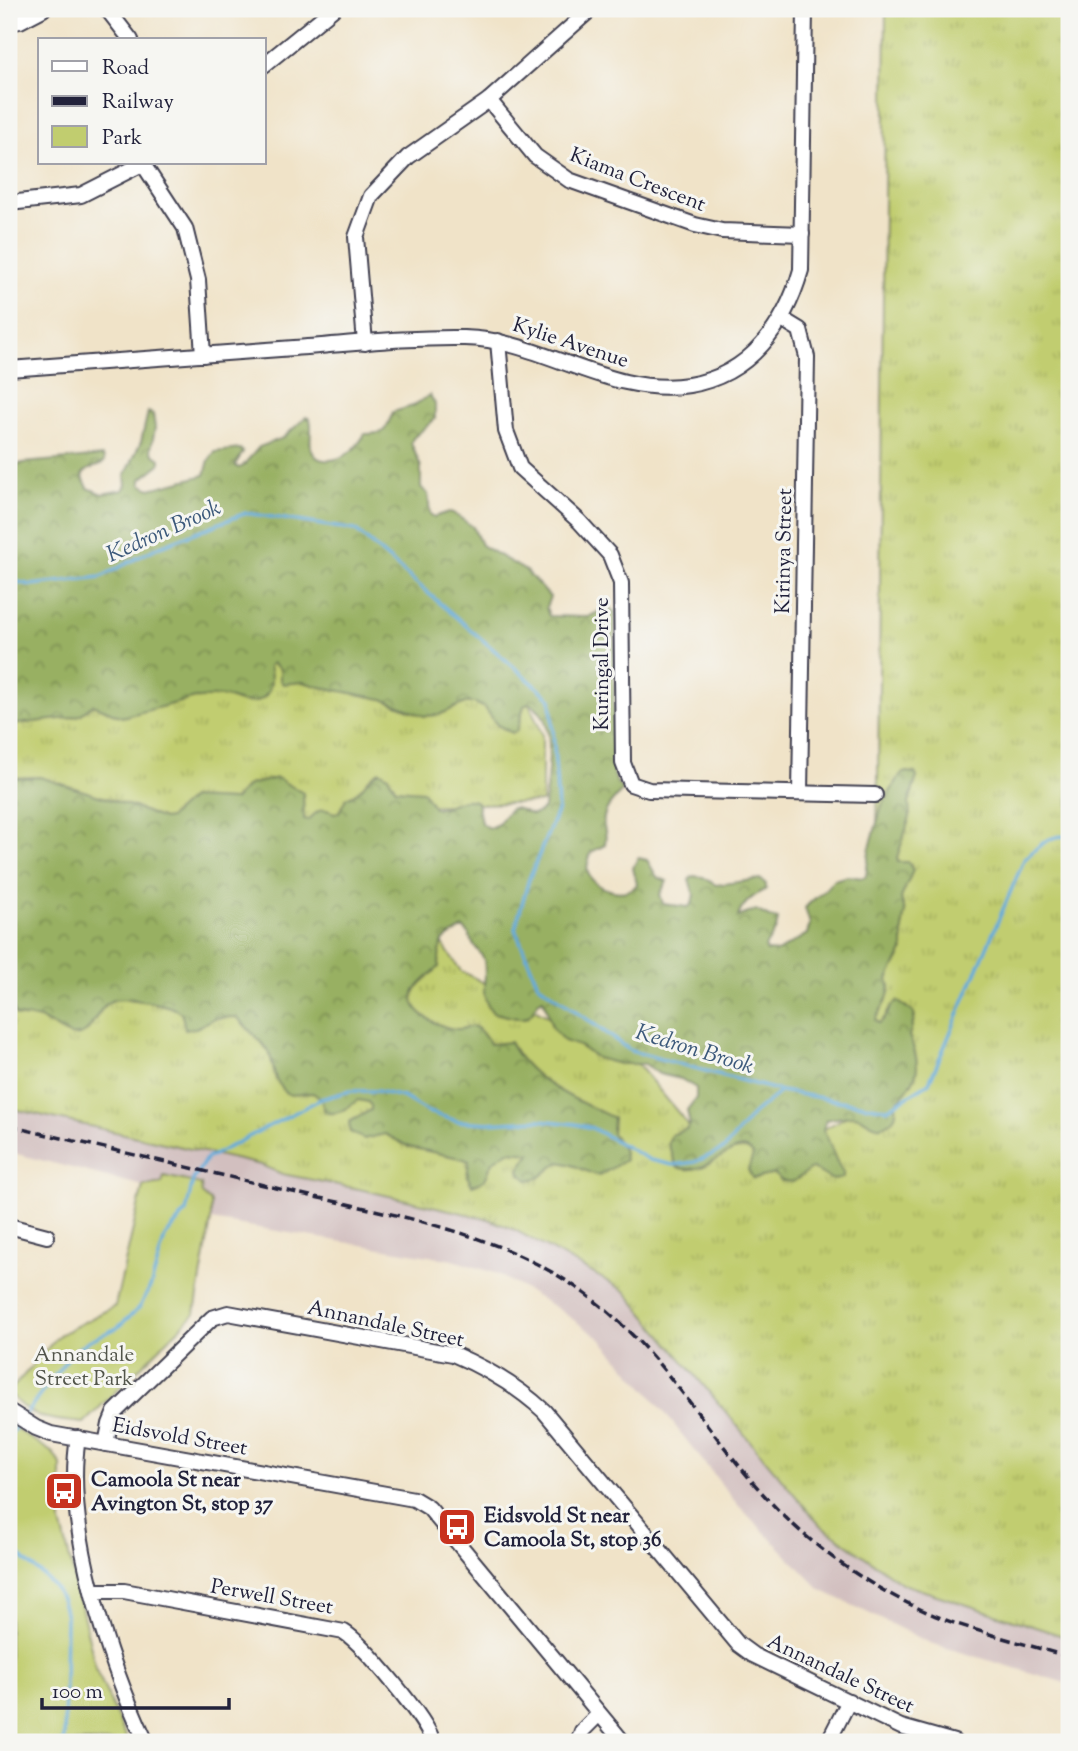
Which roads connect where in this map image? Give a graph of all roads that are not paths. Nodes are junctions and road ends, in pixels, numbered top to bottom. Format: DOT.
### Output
graph roads {
  1 [pos="43,9"];
  2 [pos="107,9"];
  3 [pos="333,9"];
  4 [pos="591,9"];
  5 [pos="805,9"];
  6 [pos="9,23"];
  7 [pos="129,38"];
  8 [pos="266,63"];
  9 [pos="489,100"];
  10 [pos="142,164"];
  11 [pos="145,164"];
  12 [pos="9,203"];
  13 [pos="802,234"];
  14 [pos="782,319"];
  15 [pos="498,341"];
  16 [pos="365,343"];
  17 [pos="203,355"];
  18 [pos="9,369"];
  19 [pos="800,793"];
  20 [pos="875,795"];
  21 [pos="9,1226"];
  22 [pos="47,1236"];
  23 [pos="10,1412"];
  24 [pos="78,1438"];
  25 [pos="106,1444"];
  26 [pos="93,1591"];
  27 [pos="849,1702"];
  28 [pos="599,1714"];
  29 [pos="146,1742"];
  30 [pos="433,1742"];
  31 [pos="578,1742"];
  32 [pos="623,1742"];
  33 [pos="828,1742"];
  34 [pos="954,1742"];
  1 -- 6 [label="street"];
  2 -- 7 [label="street"];
  3 -- 8 [label="street"];
  4 -- 9 [label="street"];
  5 -- 13 [label="street, Kylie Avenue"];
  9 -- 13 [label="street, Kiama Crescent"];
  9 -- 16 [label="street"];
  10 -- 12 [label="street"];
  11 -- 17 [label="street"];
  13 -- 14 [label="street, Kylie Avenue"];
  14 -- 15 [label="street, Kylie Avenue"];
  14 -- 19 [label="street, Kirinya Street"];
  15 -- 16 [label="street, Kylie Avenue"];
  15 -- 19 [label="street, Kuringal Drive"];
  16 -- 17 [label="street, Kylie Avenue"];
  17 -- 18 [label="street, Kylie Avenue"];
  19 -- 20 [label="street, Kuringal Drive"];
  21 -- 22 [label="street"];
  23 -- 24 [label="street, Eidsvold Street"];
  24 -- 25 [label="street, Eidsvold Street"];
  24 -- 26 [label="street"];
  25 -- 27 [label="street, Annandale Street"];
  25 -- 28 [label="street, Eidsvold Street"];
  26 -- 29 [label="street"];
  26 -- 30 [label="street, Perwell Street"];
  27 -- 33 [label="street"];
  27 -- 34 [label="street, Annandale Street"];
  28 -- 31 [label="street"];
  28 -- 32 [label="street, Eidsvold Street"];
}
